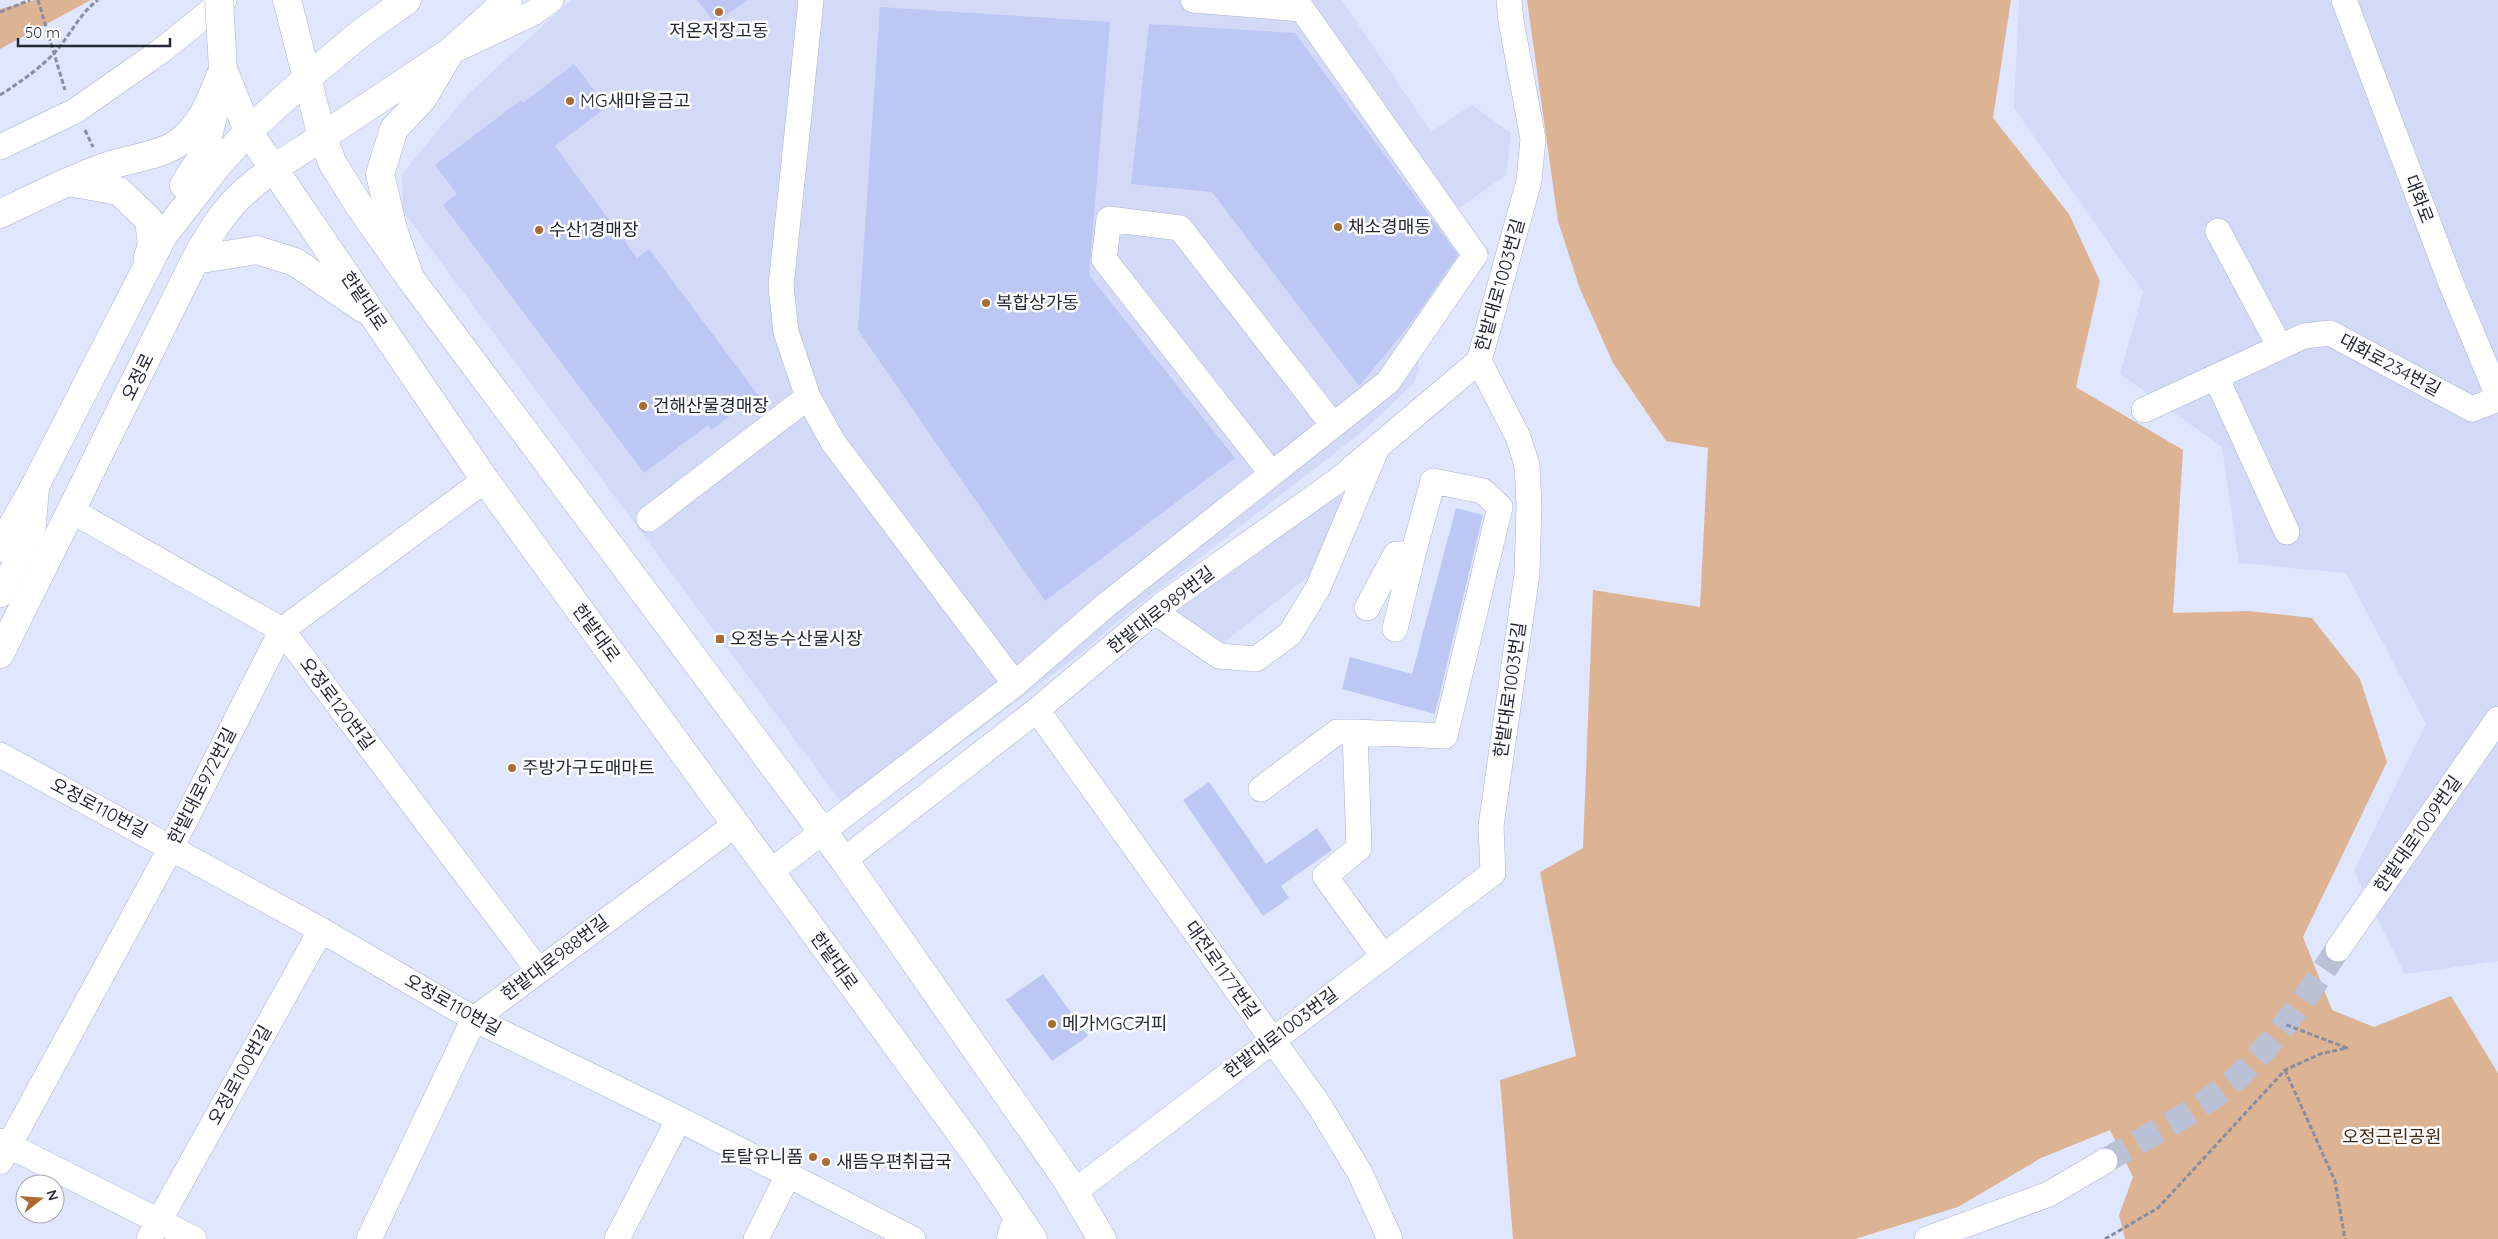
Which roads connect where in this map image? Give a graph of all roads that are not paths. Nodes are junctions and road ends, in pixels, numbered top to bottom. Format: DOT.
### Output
graph roads {
  1 [pos="219,0"];
  2 [pos="224,0"];
  3 [pos="406,0"];
  4 [pos="508,0"];
  5 [pos="551,0"];
  6 [pos="811,0"];
  7 [pos="1200,0"];
  8 [pos="1509,0"];
  9 [pos="2344,0"];
  10 [pos="287,3"];
  11 [pos="450,52"];
  12 [pos="223,69"];
  13 [pos="306,79"];
  14 [pos="248,131"];
  15 [pos="322,136"];
  16 [pos="0,147"];
  17 [pos="275,169"];
  18 [pos="66,182"];
  19 [pos="0,214"];
  20 [pos="2218,231"];
  21 [pos="163,236"];
  22 [pos="195,260"];
  23 [pos="410,278"];
  24 [pos="135,293"];
  25 [pos="373,315"];
  26 [pos="2280,348"];
  27 [pos="1478,361"];
  28 [pos="2216,377"];
  29 [pos="808,397"];
  30 [pos="2498,397"];
  31 [pos="2144,410"];
  32 [pos="1334,425"];
  33 [pos="1377,448"];
  34 [pos="1272,474"];
  35 [pos="485,480"];
  36 [pos="37,482"];
  37 [pos="1529,505"];
  38 [pos="1500,507"];
  39 [pos="72,511"];
  40 [pos="649,519"];
  41 [pos="2287,532"];
  42 [pos="0,548"];
  43 [pos="1413,554"];
  44 [pos="0,595"];
  45 [pos="1366,608"];
  46 [pos="1155,612"];
  47 [pos="1395,629"];
  48 [pos="282,630"];
  49 [pos="0,654"];
  50 [pos="1015,684"];
  51 [pos="1037,710"];
  52 [pos="2498,719"];
  53 [pos="1355,732"];
  54 [pos="0,755"];
  55 [pos="1261,789"];
  56 [pos="735,825"];
  57 [pos="824,832"];
  58 [pos="172,846"];
  59 [pos="844,860"];
  60 [pos="770,872"];
  61 [pos="322,930"];
  62 [pos="2338,949"];
  63 [pos="1383,956"];
  64 [pos="538,970"];
  65 [pos="474,1019"];
  66 [pos="1272,1040"];
  67 [pos="679,1119"];
  68 [pos="3,1150"];
  69 [pos="2105,1161"];
  70 [pos="788,1175"];
  71 [pos="1074,1192"];
  72 [pos="1017,1213"];
  73 [pos="154,1230"];
  74 [pos="194,1239"];
  75 [pos="369,1239"];
  76 [pos="617,1239"];
  77 [pos="756,1239"];
  78 [pos="913,1239"];
  79 [pos="1009,1239"];
  80 [pos="1033,1239"];
  81 [pos="1102,1239"];
  82 [pos="1390,1239"];
  83 [pos="1927,1239"];
  1 -- 12 [label="main road, 한밭대로, bridge"];
  2 -- 16 [label="street"];
  3 -- 13 [label="main road"];
  4 -- 11 [label="main road"];
  5 -- 11 [label="street"];
  6 -- 29 [label="street"];
  7 -- 32 [label="street"];
  8 -- 27 [label="street, 한밭대로1003번길"];
  9 -- 30 [label="street, 대화로"];
  10 -- 13 [label="main road"];
  11 -- 15 [label="main road"];
  11 -- 23 [label="main road"];
  12 -- 14 [label="main road, 한밭대로"];
  12 -- 18 [label="main road"];
  12 -- 21 [label="main road"];
  13 -- 14 [label="main road"];
  13 -- 15 [label="main road"];
  14 -- 17 [label="main road, 한밭대로"];
  14 -- 21 [label="main road"];
  15 -- 17 [label="main road, 오정로"];
  15 -- 23 [label="main road"];
  17 -- 22 [label="main road, 오정로"];
  17 -- 25 [label="main road, 한밭대로"];
  18 -- 19 [label="main road"];
  18 -- 24 [label="main road"];
  20 -- 26 [label="street"];
  21 -- 24 [label="main road"];
  22 -- 25 [label="main road"];
  22 -- 39 [label="main road, 오정로"];
  23 -- 57 [label="main road"];
  24 -- 36 [label="main road"];
  25 -- 35 [label="main road, 한밭대로"];
  26 -- 28 [label="street, 대화로234번길"];
  26 -- 30 [label="street, 대화로234번길"];
  27 -- 33 [label="street, 한밭대로989번길"];
  27 -- 37 [label="street, 한밭대로1003번길"];
  28 -- 31 [label="street, 대화로234번길"];
  28 -- 41 [label="street"];
  29 -- 40 [label="street"];
  29 -- 50 [label="street"];
  32 -- 34 [label="street"];
  32 -- 34 [label="street"];
  33 -- 46 [label="street, 한밭대로989번길"];
  33 -- 46 [label="street"];
  34 -- 50 [label="street"];
  35 -- 48 [label="street, 한밭대로972번길"];
  35 -- 56 [label="main road, 한밭대로"];
  36 -- 42 [label="main road"];
  36 -- 44 [label="street"];
  37 -- 38 [label="street"];
  37 -- 63 [label="street, 한밭대로1003번길"];
  38 -- 43 [label="street"];
  38 -- 53 [label="street"];
  39 -- 48 [label="street, 오정로120번길"];
  39 -- 49 [label="main road, 오정로"];
  43 -- 45 [label="street"];
  43 -- 47 [label="street"];
  46 -- 51 [label="street, 한밭대로989번길"];
  48 -- 58 [label="street, 한밭대로972번길"];
  48 -- 64 [label="street, 오정로120번길"];
  50 -- 57 [label="street"];
  51 -- 59 [label="street, 한밭대로989번길"];
  51 -- 66 [label="street, 대전로1177번길"];
  52 -- 62 [label="street, 한밭대로1009번길"];
  53 -- 55 [label="street"];
  53 -- 63 [label="street"];
  54 -- 58 [label="street, 오정로110번길"];
  56 -- 60 [label="main road, 한밭대로"];
  56 -- 64 [label="street, 한밭대로988번길"];
  57 -- 59 [label="main road"];
  57 -- 60 [label="street"];
  58 -- 61 [label="street, 오정로110번길"];
  58 -- 68 [label="street, 한밭대로972번길"];
  59 -- 71 [label="main road"];
  60 -- 72 [label="main road, 한밭대로"];
  61 -- 65 [label="street, 오정로110번길"];
  61 -- 73 [label="street, 오정로100번길"];
  63 -- 66 [label="street, 한밭대로1003번길"];
  64 -- 65 [label="street, 한밭대로988번길"];
  65 -- 67 [label="street, 오정로110번길"];
  65 -- 75 [label="street, 한밭대로988번길"];
  66 -- 71 [label="street, 한밭대로1003번길"];
  66 -- 82 [label="street, 대전로1177번길"];
  67 -- 70 [label="street, 오정로110번길"];
  67 -- 76 [label="street"];
  68 -- 73 [label="street"];
  69 -- 83 [label="street"];
  70 -- 77 [label="street"];
  70 -- 78 [label="street, 오정로110번길"];
  71 -- 81 [label="main road"];
  72 -- 79 [label="street"];
  72 -- 80 [label="main road, 한밭대로"];
  73 -- 74 [label="street"];
}
